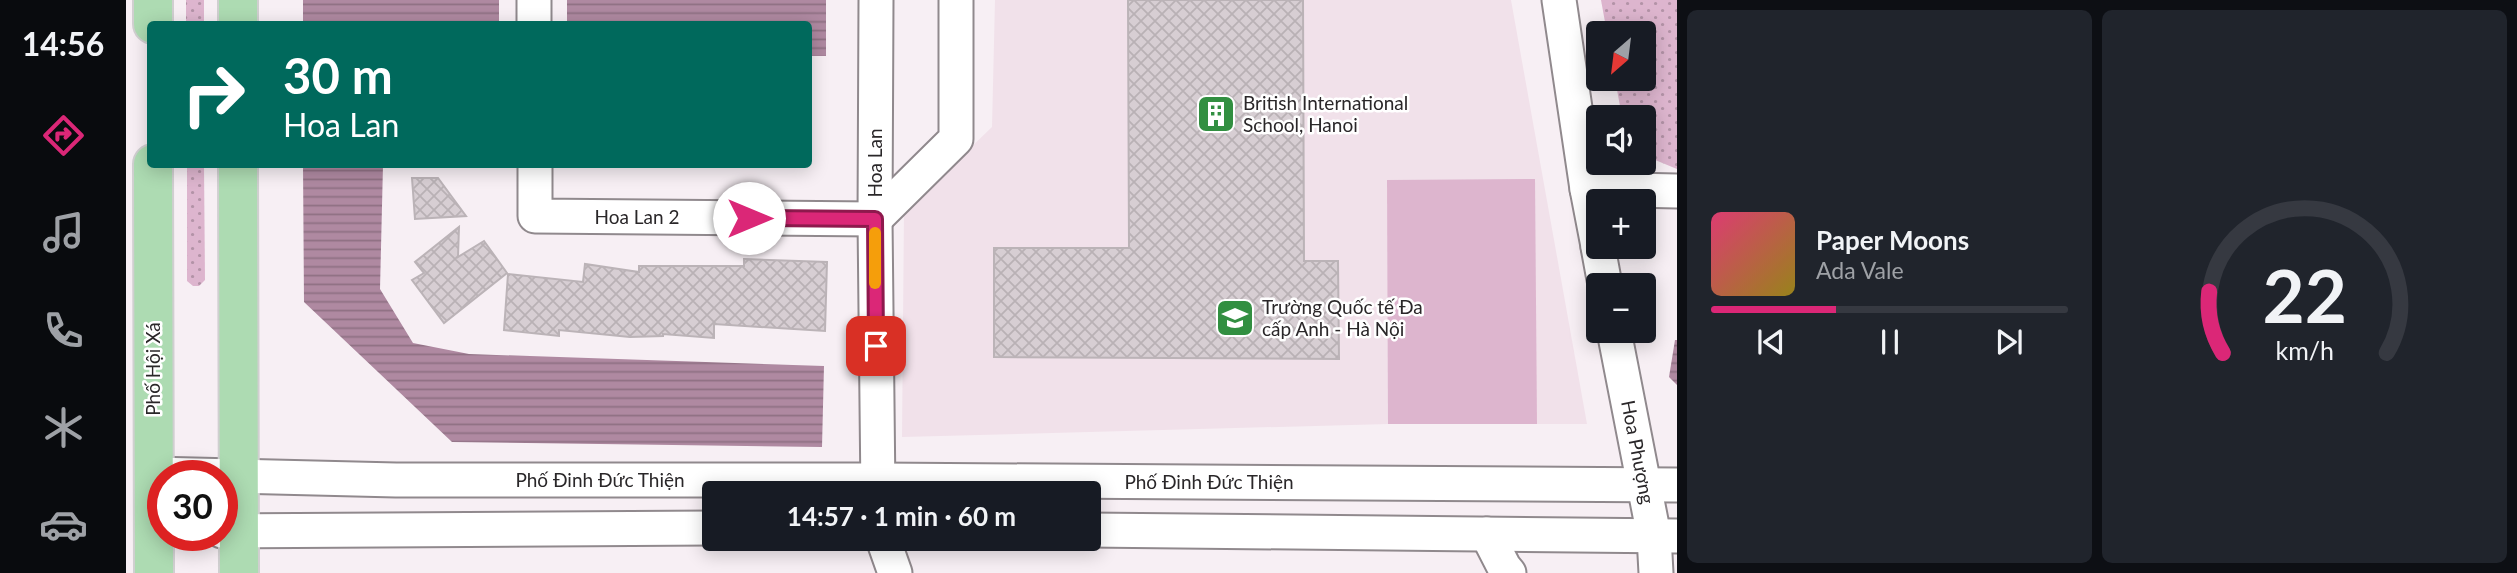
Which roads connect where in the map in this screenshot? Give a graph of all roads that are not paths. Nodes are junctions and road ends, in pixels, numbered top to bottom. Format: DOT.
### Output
graph roads {
  1 [pos="153,0"];
  2 [pos="238,0"];
  3 [pos="876,0"];
  4 [pos="956,0"];
  5 [pos="1559,0"];
  6 [pos="153,21"];
  7 [pos="238,21"];
  8 [pos="153,168"];
  9 [pos="238,168"];
  10 [pos="535,168"];
  11 [pos="1587,189"];
  12 [pos="1656,191"];
  13 [pos="1677,191"];
  14 [pos="875,219"];
  15 [pos="1616,343"];
  16 [pos="153,460"];
  17 [pos="239,475"];
  18 [pos="877,481"];
  19 [pos="238,482"];
  20 [pos="702,484"];
  21 [pos="1644,485"];
  22 [pos="1677,485"];
  23 [pos="1101,486"];
  24 [pos="702,528"];
  25 [pos="1101,530"];
  26 [pos="238,531"];
  27 [pos="1487,534"];
  28 [pos="1665,536"];
  29 [pos="156,551"];
  30 [pos="235,551"];
  31 [pos="887,551"];
  32 [pos="153,573"];
  33 [pos="239,573"];
  34 [pos="895,573"];
  35 [pos="1509,573"];
  36 [pos="1656,573"];
  1 -- 6 [label="main road"];
  2 -- 7 [label="main road"];
  3 -- 14 [label="street, Hoa Lan"];
  4 -- 14 [label="street"];
  5 -- 11 [label="street"];
  8 -- 16 [label="main road, Phố Hội Xá"];
  9 -- 17 [label="main road"];
  10 -- 14 [label="street, Hoa Lan 2"];
  12 -- 13 [label="street"];
  14 -- 18 [label="street, Hoa Lan"];
  15 -- 21 [label="street, Hoa Phượng"];
  17 -- 19 [label="main road"];
  17 -- 20 [label="street, Phố Đinh Đức Thiện"];
  21 -- 22 [label="street, Phố Đinh Đức Thiện"];
  21 -- 23 [label="street, Phố Đinh Đức Thiện"];
  21 -- 28 [label="street, Hoa Phượng"];
  24 -- 26 [label="street"];
  25 -- 27 [label="street"];
  27 -- 28 [label="street"];
  27 -- 35 [label="street"];
  28 -- 36 [label="street, Hoa Phượng"];
  29 -- 32 [label="main road, Phố Hội Xá"];
  30 -- 33 [label="main road"];
  31 -- 34 [label="street"];
}
